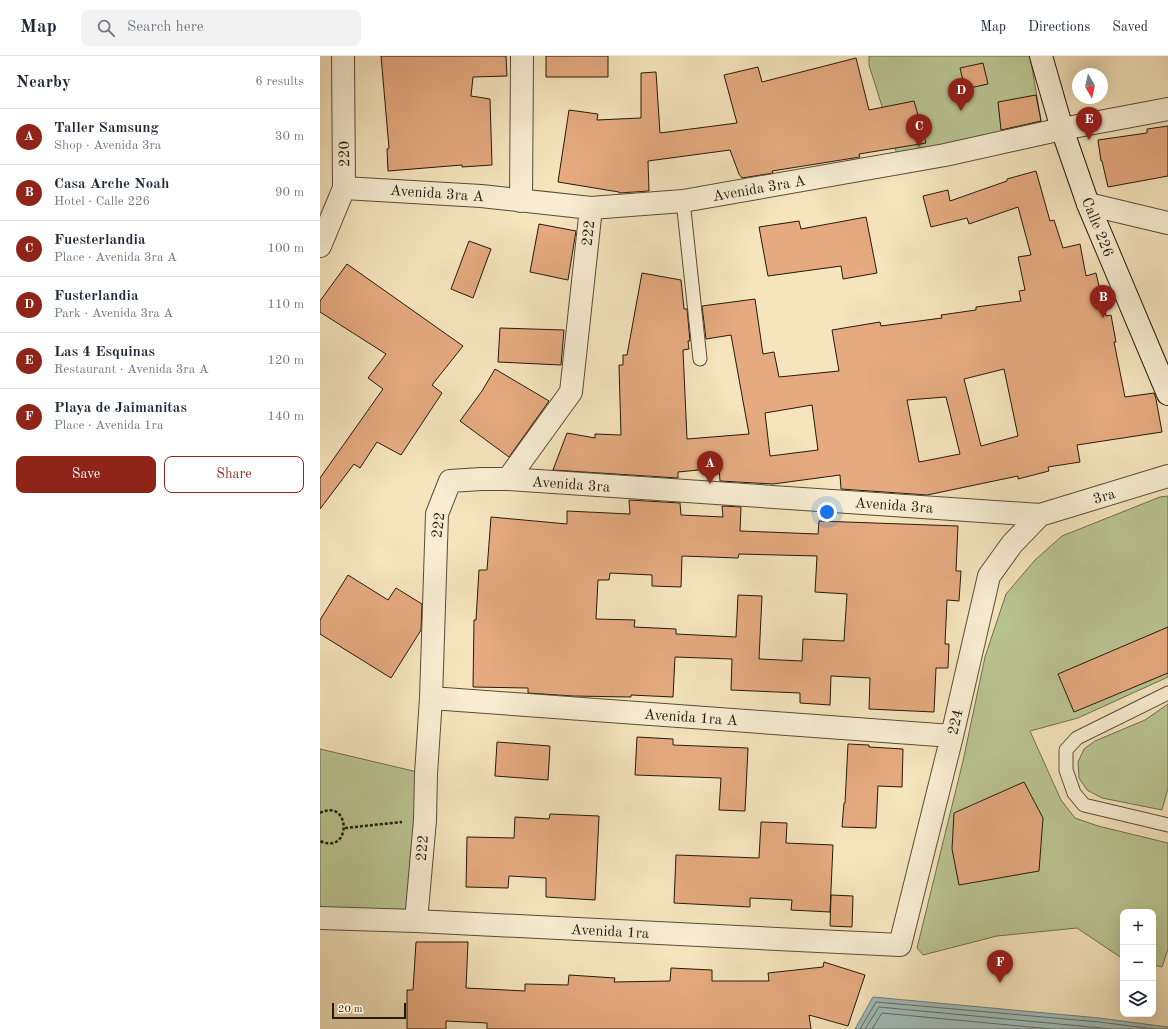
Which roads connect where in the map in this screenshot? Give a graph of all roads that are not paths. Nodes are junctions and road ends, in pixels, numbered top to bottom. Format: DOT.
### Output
graph roads {
  1 [pos="343,56"];
  2 [pos="522,56"];
  3 [pos="1041,56"];
  4 [pos="1168,109"];
  5 [pos="1062,129"];
  6 [pos="344,188"];
  7 [pos="521,201"];
  8 [pos="684,201"];
  9 [pos="1088,204"];
  10 [pos="591,208"];
  11 [pos="1168,223"];
  12 [pos="320,246"];
  13 [pos="700,359"];
  14 [pos="1168,394"];
  15 [pos="1168,476"];
  16 [pos="508,480"];
  17 [pos="1040,515"];
  18 [pos="1168,693"];
  19 [pos="431,698"];
  20 [pos="952,736"];
  21 [pos="1168,825"];
  22 [pos="320,918"];
  23 [pos="416,921"];
  24 [pos="900,944"];
  1 -- 6 [label="street, 220"];
  2 -- 7 [label="street"];
  3 -- 5 [label="street, Calle 226"];
  4 -- 5 [label="street, Avenida 3ra A"];
  5 -- 8 [label="street, Avenida 3ra A"];
  5 -- 9 [label="street, Calle 226"];
  6 -- 7 [label="street, Avenida 3ra A"];
  6 -- 12 [label="street, 220"];
  7 -- 10 [label="street, Avenida 3ra A"];
  8 -- 10 [label="street, Avenida 3ra A"];
  8 -- 13 [label="lane"];
  9 -- 11 [label="street"];
  9 -- 14 [label="street, Calle 226"];
  10 -- 16 [label="street, 222"];
  15 -- 17 [label="street, 3ra"];
  16 -- 17 [label="street, Avenida 3ra"];
  16 -- 19 [label="street, 222"];
  17 -- 20 [label="street, 224"];
  18 -- 21 [label="lane"];
  19 -- 20 [label="street, Avenida 1ra A"];
  19 -- 23 [label="street, 222"];
  20 -- 24 [label="street, 224"];
  22 -- 23 [label="street, Avenida 1ra"];
  23 -- 24 [label="street, Avenida 1ra"];
}
